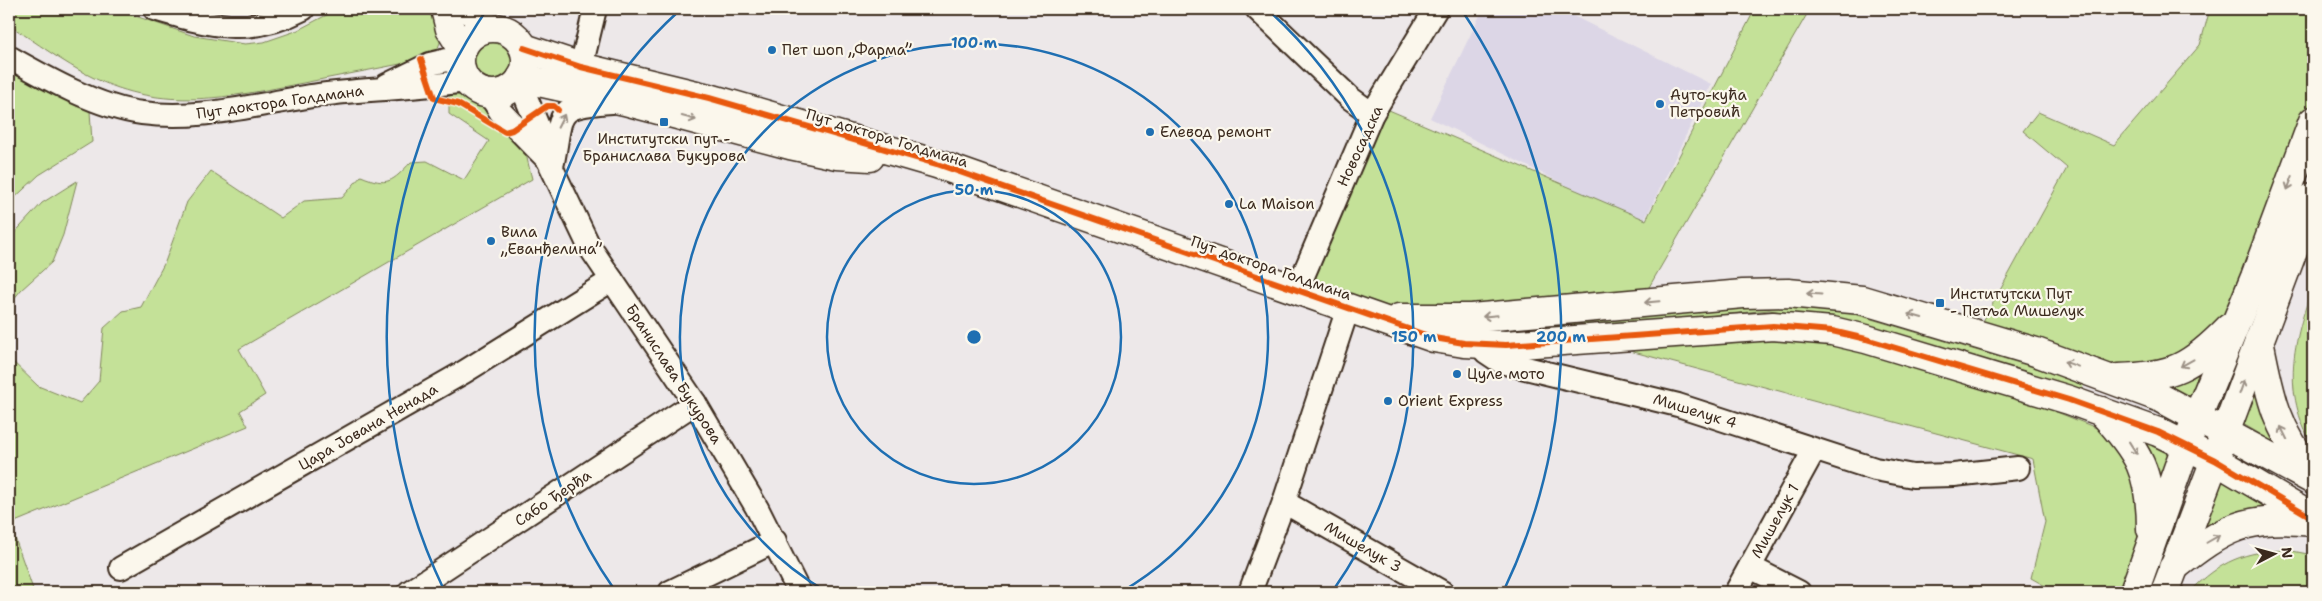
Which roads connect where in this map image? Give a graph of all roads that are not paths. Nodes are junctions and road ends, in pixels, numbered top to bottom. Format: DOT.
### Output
graph roads {
  1 [pos="155,9"];
  2 [pos="303,9"];
  3 [pos="445,9"];
  4 [pos="469,9"];
  5 [pos="595,9"];
  6 [pos="1257,9"];
  7 [pos="1436,9"];
  8 [pos="488,27"];
  9 [pos="524,48"];
  10 [pos="9,58"];
  11 [pos="580,68"];
  12 [pos="469,70"];
  13 [pos="520,81"];
  14 [pos="625,101"];
  15 [pos="1372,114"];
  16 [pos="2313,121"];
  17 [pos="919,159"];
  18 [pos="549,163"];
  19 [pos="2313,197"];
  20 [pos="612,280"];
  21 [pos="1297,290"];
  22 [pos="1348,308"];
  23 [pos="1380,318"];
  24 [pos="2237,320"];
  25 [pos="2259,340"];
  26 [pos="1479,344"];
  27 [pos="2108,378"];
  28 [pos="696,402"];
  29 [pos="2102,411"];
  30 [pos="2196,416"];
  31 [pos="2225,433"];
  32 [pos="2186,446"];
  33 [pos="1814,450"];
  34 [pos="2215,460"];
  35 [pos="2018,468"];
  36 [pos="2313,472"];
  37 [pos="2313,480"];
  38 [pos="1284,502"];
  39 [pos="2313,518"];
  40 [pos="2313,522"];
  41 [pos="775,541"];
  42 [pos="2151,546"];
  43 [pos="1750,567"];
  44 [pos="120,568"];
  45 [pos="2169,580"];
  46 [pos="409,592"];
  47 [pos="670,592"];
  48 [pos="799,592"];
  49 [pos="1250,592"];
  50 [pos="1442,592"];
  51 [pos="1736,592"];
  52 [pos="1799,592"];
  53 [pos="2134,592"];
  1 -- 2 [label="street"];
  3 -- 12 [label="main road"];
  4 -- 8 [label="main road"];
  5 -- 11 [label="street"];
  6 -- 15 [label="street"];
  7 -- 15 [label="street, Новосадска"];
  8 -- 9 [label="main road"];
  8 -- 12 [label="main road"];
  9 -- 11 [label="main road, Пут доктора Голдмана"];
  9 -- 13 [label="main road"];
  10 -- 12 [label="street, Пут доктора Голдмана"];
  11 -- 17 [label="main road, Пут доктора Голдмана"];
  12 -- 13 [label="main road"];
  12 -- 18 [label="street, Бранислава Букурова"];
  13 -- 14 [label="main road"];
  13 -- 18 [label="street, Бранислава Букурова"];
  14 -- 17 [label="main road, one-way"];
  18 -- 14 [label="street, one-way"];
  15 -- 21 [label="street, Новосадска"];
  16 -- 24 [label="main road, one-way"];
  17 -- 21 [label="main road, Пут доктора Голдмана"];
  18 -- 20 [label="street, Бранислава Букурова"];
  19 -- 25 [label="main road"];
  20 -- 28 [label="street, Бранислава Букурова"];
  20 -- 44 [label="street, Цара Јована Ненада"];
  21 -- 22 [label="main road, Пут доктора Голдмана"];
  22 -- 23 [label="main road, Пут доктора Голдмана"];
  22 -- 38 [label="street"];
  23 -- 26 [label="main road"];
  27 -- 23 [label="main road, one-way"];
  24 -- 27 [label="main road, one-way"];
  24 -- 30 [label="main road"];
  31 -- 25 [label="main road, one-way"];
  36 -- 25 [label="main road, one-way"];
  26 -- 29 [label="main road"];
  26 -- 33 [label="street, Мишелук 4"];
  27 -- 30 [label="main road"];
  28 -- 41 [label="street, Бранислава Букурова"];
  28 -- 46 [label="street, Сабо Ђерђа"];
  29 -- 32 [label="main road"];
  29 -- 42 [label="main road, one-way"];
  30 -- 31 [label="main road"];
  30 -- 32 [label="main road"];
  31 -- 34 [label="main road"];
  31 -- 37 [label="main road"];
  32 -- 34 [label="main road"];
  32 -- 42 [label="main road"];
  33 -- 35 [label="street, Мишелук 4"];
  33 -- 43 [label="street, Мишелук 1"];
  34 -- 39 [label="main road"];
  34 -- 45 [label="main road"];
  38 -- 49 [label="street"];
  38 -- 50 [label="street, Мишелук 3"];
  45 -- 40 [label="main road, one-way"];
  41 -- 47 [label="street"];
  41 -- 48 [label="street, Бранислава Букурова"];
  42 -- 53 [label="main road"];
  43 -- 51 [label="street, Мишелук 1"];
  43 -- 52 [label="street"];
}
